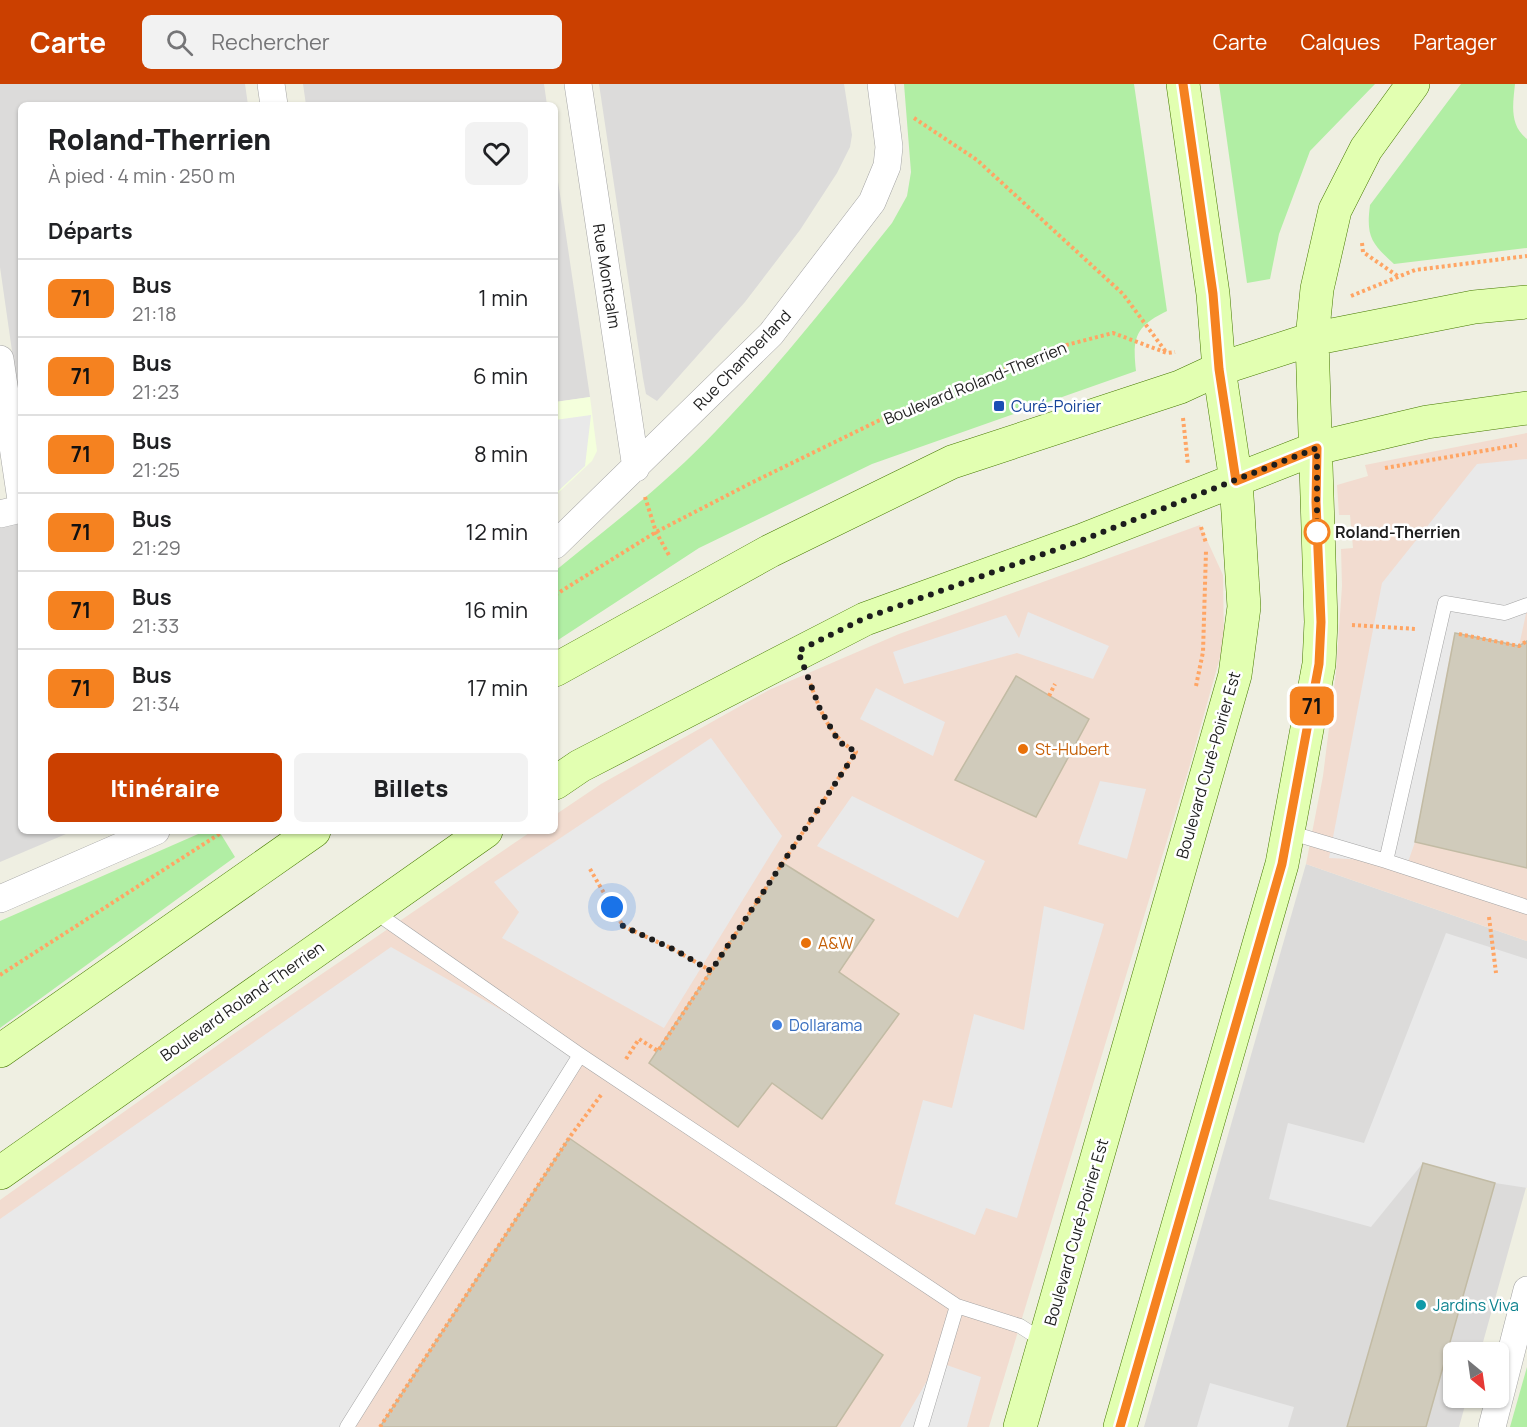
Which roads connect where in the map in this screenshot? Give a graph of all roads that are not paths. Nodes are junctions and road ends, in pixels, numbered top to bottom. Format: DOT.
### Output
graph roads {
  1 [pos="271,84"];
  2 [pos="578,84"];
  3 [pos="880,84"];
  4 [pos="1183,84"];
  5 [pos="1413,84"];
  6 [pos="274,102"];
  7 [pos="1527,302"];
  8 [pos="1314,323"];
  9 [pos="1218,355"];
  10 [pos="0,359"];
  11 [pos="1527,408"];
  12 [pos="1317,448"];
  13 [pos="636,468"];
  14 [pos="18,480"];
  15 [pos="1236,481"];
  16 [pos="18,511"];
  17 [pos="0,514"];
  18 [pos="558,542"];
  19 [pos="1527,605"];
  20 [pos="558,668"];
  21 [pos="558,781"];
  22 [pos="1288,832"];
  23 [pos="149,834"];
  24 [pos="310,834"];
  25 [pos="482,834"];
  26 [pos="1386,861"];
  27 [pos="0,899"];
  28 [pos="1527,907"];
  29 [pos="372,910"];
  30 [pos="0,1051"];
  31 [pos="580,1056"];
  32 [pos="0,1173"];
  33 [pos="1527,1290"];
  34 [pos="957,1306"];
  35 [pos="1045,1342"];
  36 [pos="347,1427"];
  37 [pos="921,1427"];
  38 [pos="1020,1427"];
  39 [pos="1120,1427"];
  40 [pos="1492,1427"];
  1 -- 6 [label="street"];
  2 -- 13 [label="street, Rue Montcalm"];
  3 -- 13 [label="street, Rue Chamberland"];
  4 -- 9 [label="main road, Boulevard Curé-Poirier Est"];
  5 -- 8 [label="main road"];
  7 -- 8 [label="main road"];
  8 -- 9 [label="main road"];
  8 -- 12 [label="main road"];
  9 -- 15 [label="main road, Boulevard Curé-Poirier Est"];
  9 -- 20 [label="main road"];
  10 -- 14 [label="street"];
  11 -- 12 [label="main road"];
  12 -- 15 [label="main road"];
  12 -- 22 [label="main road"];
  13 -- 18 [label="street, Rue Chamberland"];
  15 -- 21 [label="main road"];
  15 -- 35 [label="main road, Boulevard Curé-Poirier Est"];
  16 -- 17 [label="street"];
  19 -- 26 [label="lane"];
  22 -- 26 [label="lane"];
  22 -- 39 [label="main road"];
  23 -- 27 [label="street"];
  24 -- 30 [label="main road"];
  25 -- 29 [label="main road, Boulevard Roland-Therrien"];
  26 -- 28 [label="lane"];
  29 -- 31 [label="lane"];
  29 -- 32 [label="main road, Boulevard Roland-Therrien"];
  31 -- 34 [label="lane"];
  31 -- 36 [label="lane"];
  33 -- 40 [label="street"];
  34 -- 35 [label="lane"];
  34 -- 37 [label="lane"];
  35 -- 38 [label="main road, Boulevard Curé-Poirier Est"];
}
